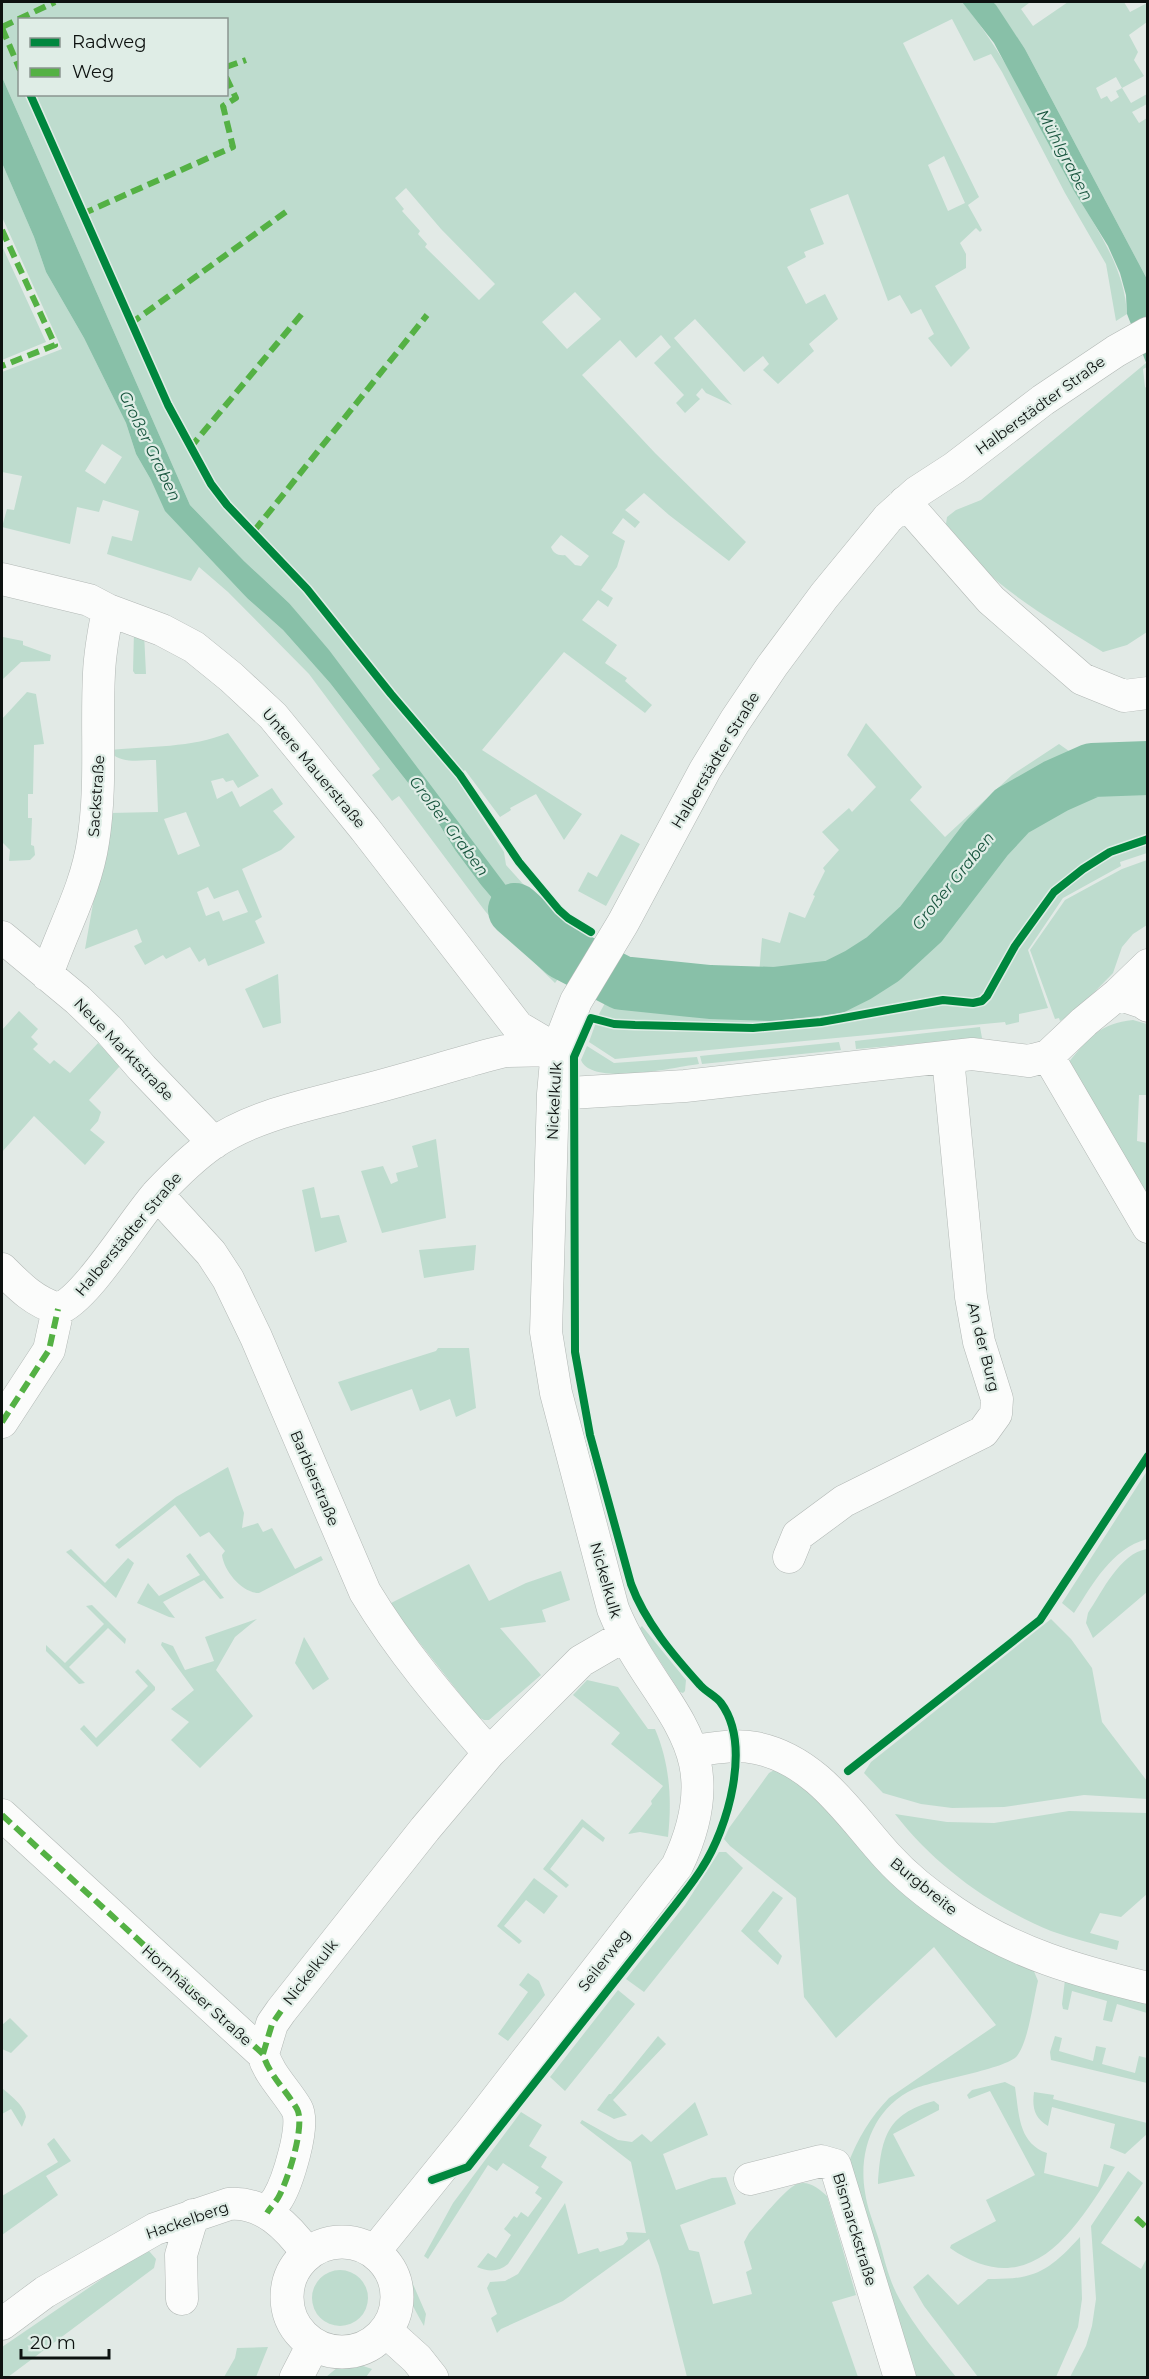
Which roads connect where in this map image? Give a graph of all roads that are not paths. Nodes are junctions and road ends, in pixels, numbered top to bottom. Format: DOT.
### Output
graph roads {
  1 [pos="1138,338"];
  2 [pos="906,502"];
  3 [pos="2,579"];
  4 [pos="108,609"];
  5 [pos="1148,693"];
  6 [pos="2,937"];
  7 [pos="1148,965"];
  8 [pos="47,975"];
  9 [pos="1118,994"];
  10 [pos="1148,1006"];
  11 [pos="559,1046"];
  12 [pos="1048,1056"];
  13 [pos="948,1058"];
  14 [pos="553,1094"];
  15 [pos="214,1143"];
  16 [pos="157,1194"];
  17 [pos="1148,1227"];
  18 [pos="2,1269"];
  19 [pos="58,1309"];
  20 [pos="2,1422"];
  21 [pos="789,1557"];
  22 [pos="624,1636"];
  23 [pos="693,1751"];
  24 [pos="489,1753"];
  25 [pos="2,1815"];
  26 [pos="1148,1988"];
  27 [pos="262,2054"];
  28 [pos="750,2179"];
  29 [pos="267,2213"];
  30 [pos="193,2215"];
  31 [pos="374,2252"];
  32 [pos="307,2253"];
  33 [pos="182,2299"];
  34 [pos="2,2324"];
  35 [pos="386,2331"];
  36 [pos="314,2345"];
  37 [pos="296,2378"];
  38 [pos="432,2378"];
  39 [pos="900,2378"];
  1 -- 2 [label="street, Halberstädter Straße"];
  2 -- 5 [label="street"];
  2 -- 11 [label="street, Halberstädter Straße"];
  3 -- 4 [label="street, Untere Mauerstraße"];
  4 -- 8 [label="street, Sackstraße"];
  4 -- 11 [label="street, Untere Mauerstraße"];
  6 -- 8 [label="street, Neue Marktstraße"];
  7 -- 9 [label="street"];
  8 -- 15 [label="street, Neue Marktstraße"];
  9 -- 10 [label="street"];
  9 -- 12 [label="street"];
  11 -- 14 [label="street, Nickelkulk"];
  11 -- 15 [label="street, Halberstädter Straße"];
  12 -- 13 [label="street"];
  12 -- 17 [label="street"];
  13 -- 14 [label="street"];
  13 -- 21 [label="street, An der Burg"];
  14 -- 22 [label="street, Nickelkulk"];
  15 -- 16 [label="street, Halberstädter Straße"];
  16 -- 19 [label="street, Halberstädter Straße"];
  16 -- 24 [label="street, Barbierstraße"];
  18 -- 19 [label="street"];
  19 -- 20 [label="street"];
  22 -- 23 [label="street, Seilerweg"];
  22 -- 24 [label="street, Nickelkulk"];
  23 -- 26 [label="street, Burgbreite"];
  23 -- 31 [label="street, Seilerweg"];
  24 -- 27 [label="street, Nickelkulk"];
  25 -- 27 [label="street, Hornhäuser Straße"];
  27 -- 29 [label="street, Hornhäuser Straße"];
  28 -- 39 [label="street, Bismarckstraße"];
  29 -- 30 [label="street, Hackelberg"];
  29 -- 32 [label="street, Hackelberg"];
  30 -- 33 [label="street"];
  30 -- 34 [label="street, Hackelberg"];
  31 -- 32 [label="main road"];
  31 -- 35 [label="main road"];
  32 -- 36 [label="main road"];
  35 -- 36 [label="main road"];
  35 -- 38 [label="main road"];
  36 -- 37 [label="main road"];
}
